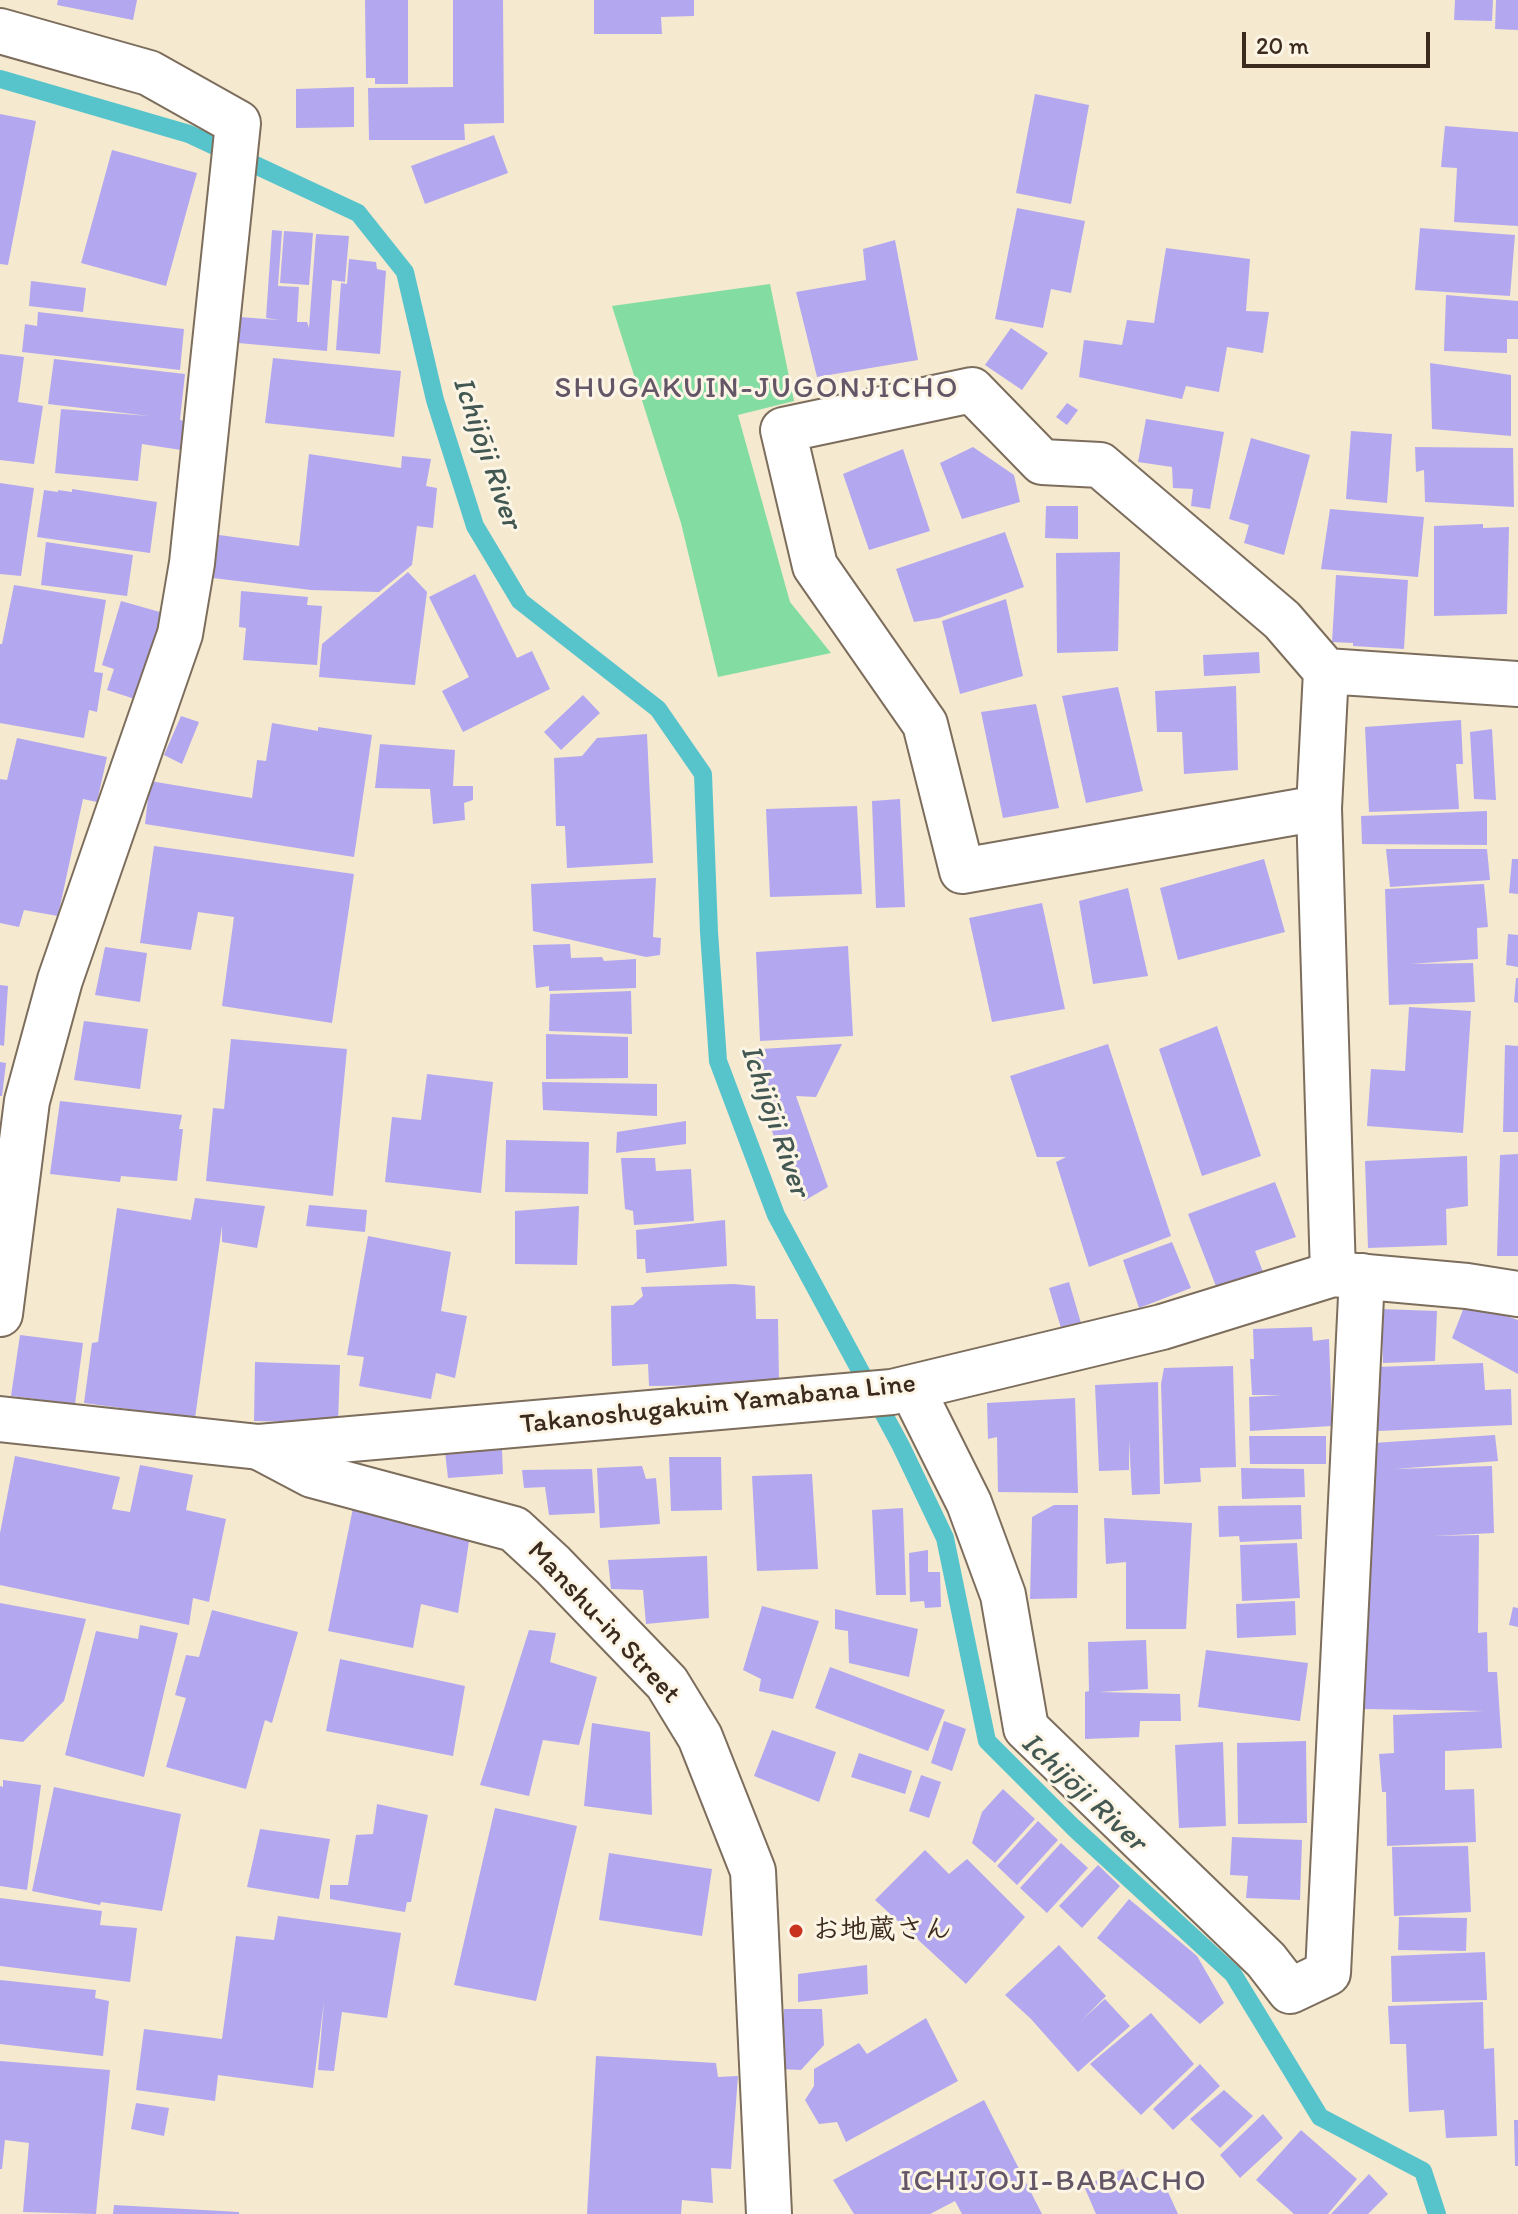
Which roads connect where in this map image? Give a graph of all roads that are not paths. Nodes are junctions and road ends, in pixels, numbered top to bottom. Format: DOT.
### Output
graph roads {
  1 [pos="0,31"];
  2 [pos="1326,671"];
  3 [pos="1518,684"];
  4 [pos="1319,808"];
  5 [pos="1347,1275"];
  6 [pos="1518,1294"];
  7 [pos="0,1314"];
  8 [pos="902,1391"];
  9 [pos="0,1419"];
  10 [pos="259,1447"];
  11 [pos="769,2214"];
  1 -- 7 [label="street"];
  2 -- 3 [label="street"];
  2 -- 4 [label="street"];
  2 -- 4 [label="street"];
  4 -- 5 [label="street"];
  5 -- 6 [label="street, Takanoshugakuin Yamabana Line"];
  5 -- 8 [label="street, Takanoshugakuin Yamabana Line"];
  5 -- 8 [label="street"];
  8 -- 10 [label="street, Takanoshugakuin Yamabana Line"];
  9 -- 10 [label="street, Takanoshugakuin Yamabana Line"];
  10 -- 11 [label="street, Manshu-in Street"];
}
